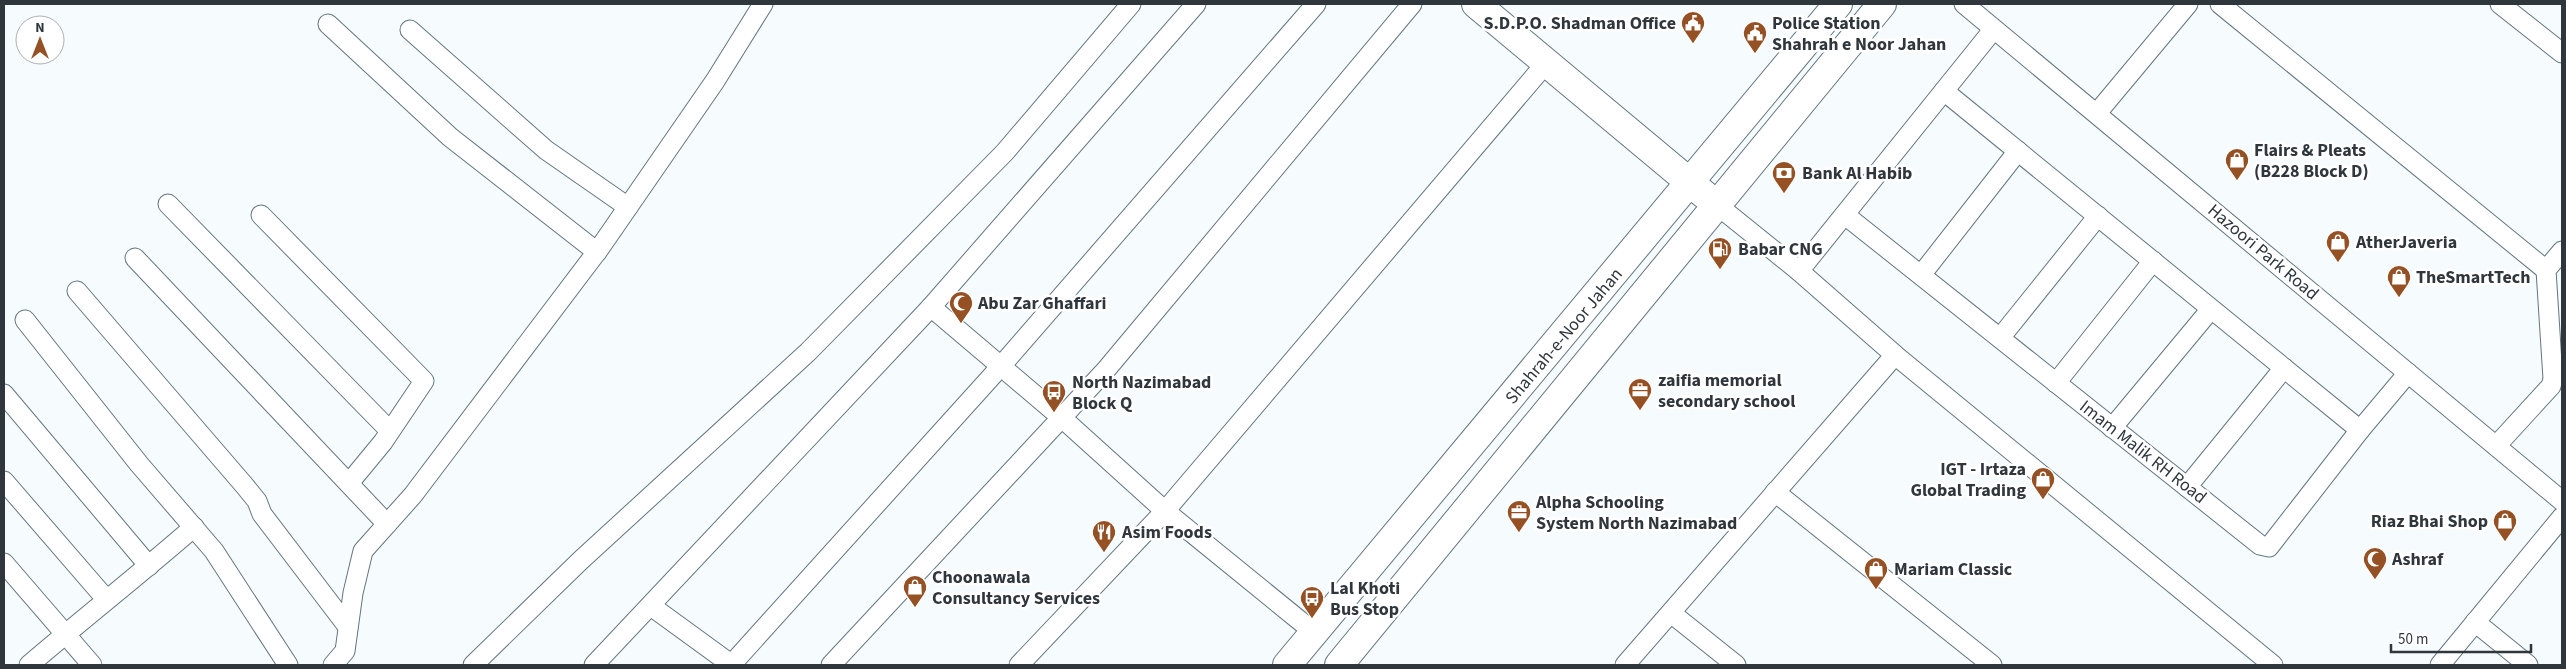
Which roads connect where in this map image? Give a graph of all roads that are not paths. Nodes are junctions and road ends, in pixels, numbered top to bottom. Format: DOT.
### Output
graph roads {
  1 [pos="763,4"];
  2 [pos="1131,4"];
  3 [pos="1196,4"];
  4 [pos="1316,4"];
  5 [pos="1412,4"];
  6 [pos="1476,4"];
  7 [pos="1838,4"];
  8 [pos="1882,4"];
  9 [pos="1964,4"];
  10 [pos="2188,4"];
  11 [pos="2220,4"];
  12 [pos="2500,4"];
  13 [pos="328,24"];
  14 [pos="410,30"];
  15 [pos="1993,30"];
  16 [pos="2562,53"];
  17 [pos="1547,62"];
  18 [pos="1944,91"];
  19 [pos="2097,113"];
  20 [pos="2018,151"];
  21 [pos="1691,183"];
  22 [pos="168,204"];
  23 [pos="1717,205"];
  24 [pos="628,208"];
  25 [pos="261,215"];
  26 [pos="1845,215"];
  27 [pos="2098,216"];
  28 [pos="2562,251"];
  29 [pos="597,252"];
  30 [pos="135,258"];
  31 [pos="2153,261"];
  32 [pos="2546,270"];
  33 [pos="1800,271"];
  34 [pos="1921,275"];
  35 [pos="77,291"];
  36 [pos="931,307"];
  37 [pos="2211,309"];
  38 [pos="25,320"];
  39 [pos="2000,338"];
  40 [pos="1895,354"];
  41 [pos="1000,366"];
  42 [pos="2284,368"];
  43 [pos="2408,373"];
  44 [pos="2056,383"];
  45 [pos="4,394"];
  46 [pos="1062,418"];
  47 [pos="2112,428"];
  48 [pos="2360,430"];
  49 [pos="390,431"];
  50 [pos="2496,446"];
  51 [pos="4,481"];
  52 [pos="350,482"];
  53 [pos="2186,487"];
  54 [pos="1776,492"];
  55 [pos="2562,501"];
  56 [pos="1165,511"];
  57 [pos="2562,516"];
  58 [pos="387,524"];
  59 [pos="194,527"];
  60 [pos="4,563"];
  61 [pos="149,566"];
  62 [pos="106,598"];
  63 [pos="651,606"];
  64 [pos="1671,613"];
  65 [pos="2475,622"];
  66 [pos="348,627"];
  67 [pos="1315,633"];
  68 [pos="66,634"];
  69 [pos="29,665"];
  70 [pos="92,665"];
  71 [pos="288,665"];
  72 [pos="333,665"];
  73 [pos="473,665"];
  74 [pos="594,665"];
  75 [pos="731,665"];
  76 [pos="831,665"];
  77 [pos="1019,665"];
  78 [pos="1287,665"];
  79 [pos="1339,665"];
  80 [pos="1625,665"];
  81 [pos="1736,665"];
  82 [pos="1992,665"];
  83 [pos="2273,665"];
  84 [pos="2440,665"];
  85 [pos="2528,665"];
  1 -- 24 [label="street"];
  2 -- 73 [label="street"];
  3 -- 36 [label="street"];
  4 -- 41 [label="street"];
  5 -- 46 [label="street"];
  6 -- 17 [label="main road"];
  7 -- 21 [label="main road, Shahrah-e-Noor Jahan"];
  8 -- 23 [label="main road, Shahrah-e-Noor Jahan"];
  9 -- 15 [label="street, Hazoori Park Road"];
  10 -- 19 [label="street"];
  11 -- 32 [label="street"];
  12 -- 16 [label="street"];
  13 -- 29 [label="street"];
  14 -- 24 [label="street"];
  15 -- 18 [label="street"];
  15 -- 19 [label="street, Hazoori Park Road"];
  17 -- 21 [label="main road"];
  17 -- 56 [label="street"];
  18 -- 20 [label="street"];
  18 -- 26 [label="street"];
  19 -- 43 [label="street, Hazoori Park Road"];
  20 -- 27 [label="street"];
  20 -- 34 [label="street"];
  21 -- 23 [label="main road"];
  21 -- 67 [label="main road, Shahrah-e-Noor Jahan"];
  22 -- 49 [label="street"];
  23 -- 33 [label="street"];
  23 -- 79 [label="main road, Shahrah-e-Noor Jahan"];
  24 -- 29 [label="street"];
  25 -- 49 [label="street"];
  26 -- 33 [label="street"];
  26 -- 34 [label="street, Imam Malik RH Road"];
  27 -- 31 [label="street"];
  27 -- 39 [label="street"];
  28 -- 32 [label="street"];
  29 -- 58 [label="street"];
  30 -- 52 [label="street"];
  31 -- 37 [label="street"];
  31 -- 44 [label="street"];
  32 -- 50 [label="street"];
  33 -- 40 [label="street"];
  34 -- 39 [label="street, Imam Malik RH Road"];
  35 -- 66 [label="street"];
  36 -- 41 [label="street"];
  36 -- 63 [label="street"];
  37 -- 42 [label="street"];
  37 -- 47 [label="street"];
  38 -- 59 [label="street"];
  39 -- 44 [label="street, Imam Malik RH Road"];
  40 -- 54 [label="street"];
  40 -- 83 [label="street"];
  41 -- 46 [label="street"];
  41 -- 75 [label="street"];
  42 -- 48 [label="street"];
  42 -- 53 [label="street"];
  43 -- 48 [label="street, Imam Malik RH Road"];
  43 -- 50 [label="street, Hazoori Park Road"];
  44 -- 47 [label="street, Imam Malik RH Road"];
  45 -- 61 [label="street"];
  46 -- 56 [label="street"];
  46 -- 76 [label="street"];
  47 -- 53 [label="street, Imam Malik RH Road"];
  48 -- 53 [label="street, Imam Malik RH Road"];
  49 -- 52 [label="street"];
  50 -- 55 [label="street, Hazoori Park Road"];
  51 -- 62 [label="street"];
  52 -- 58 [label="street"];
  54 -- 64 [label="street"];
  54 -- 82 [label="street"];
  56 -- 67 [label="street"];
  56 -- 77 [label="street"];
  57 -- 65 [label="street"];
  58 -- 66 [label="street"];
  59 -- 61 [label="street"];
  59 -- 71 [label="street"];
  60 -- 68 [label="street"];
  61 -- 62 [label="street"];
  62 -- 68 [label="street"];
  63 -- 74 [label="street"];
  63 -- 75 [label="street"];
  64 -- 80 [label="street"];
  64 -- 81 [label="street"];
  65 -- 84 [label="street"];
  65 -- 85 [label="street"];
  66 -- 72 [label="street"];
  67 -- 78 [label="main road, Shahrah-e-Noor Jahan"];
  68 -- 69 [label="street"];
  68 -- 70 [label="street"];
}
